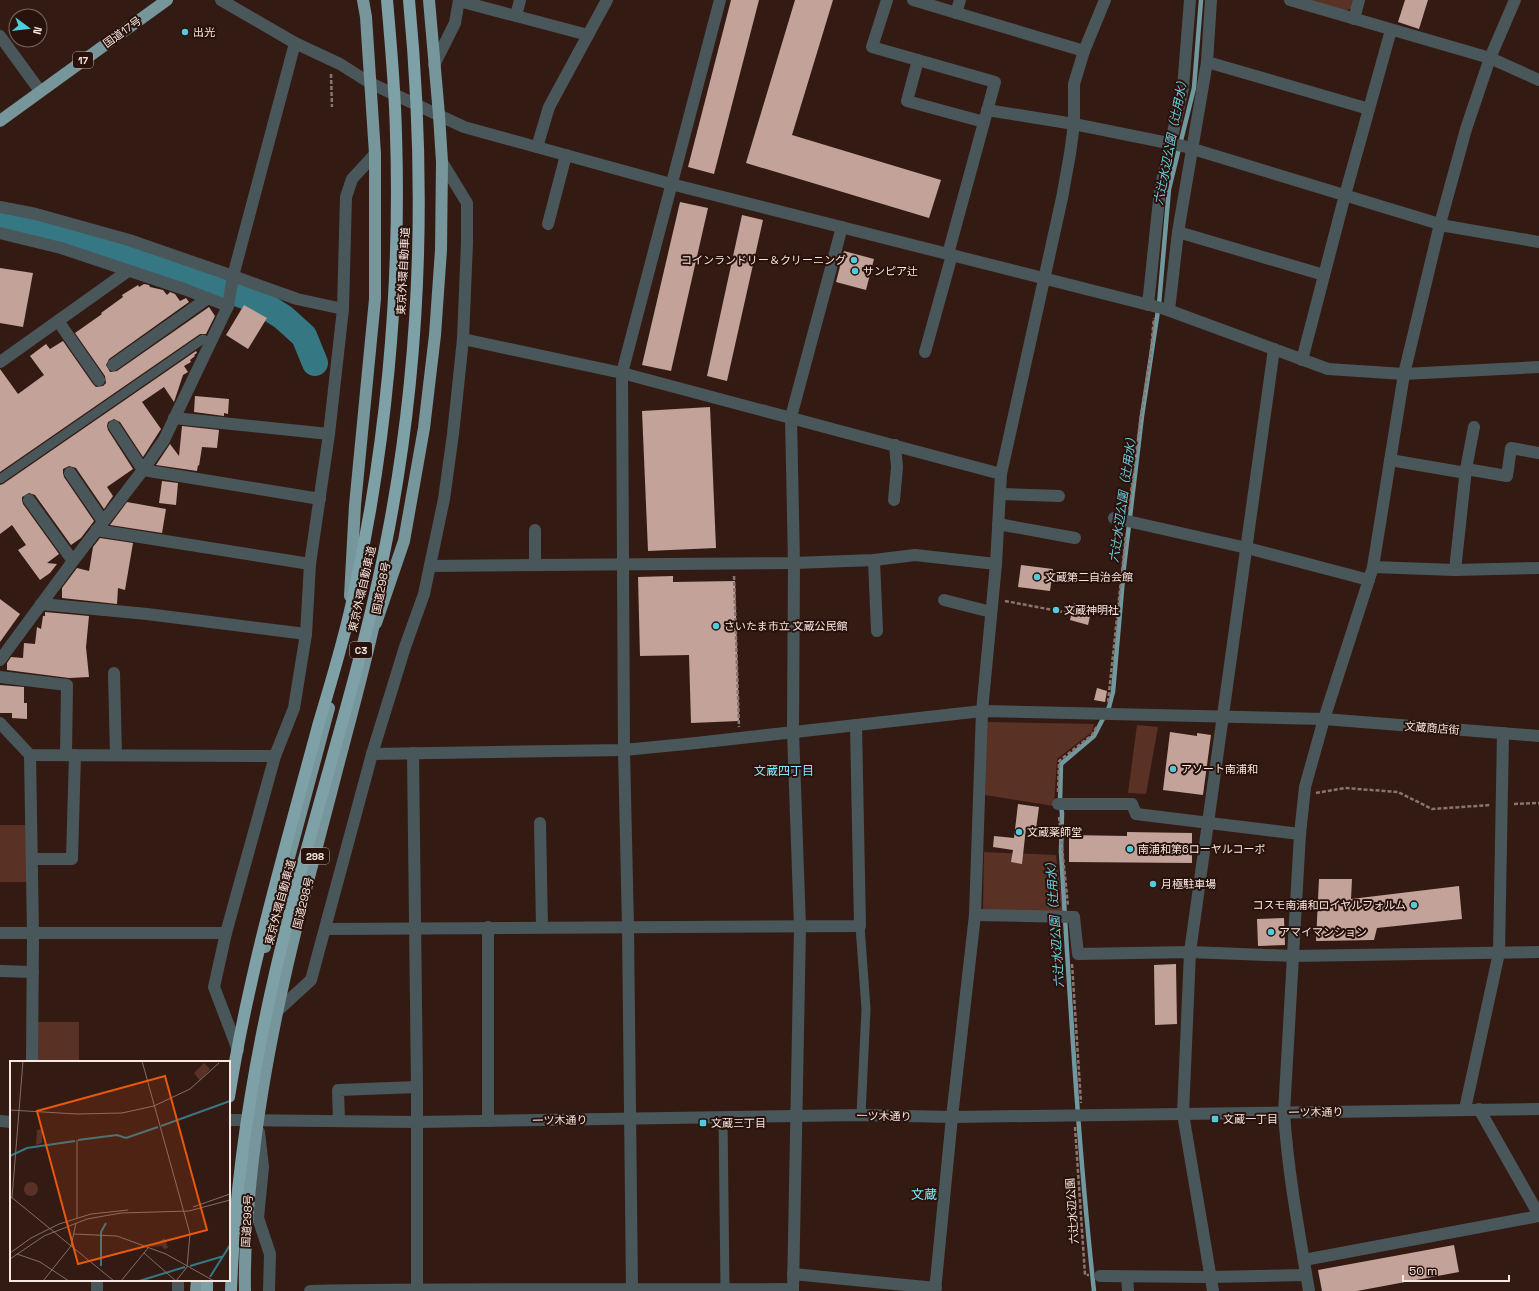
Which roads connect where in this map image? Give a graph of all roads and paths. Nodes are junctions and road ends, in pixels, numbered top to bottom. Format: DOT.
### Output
graph roads {
  1 [pos="167,0"];
  2 [pos="221,0"];
  3 [pos="363,0"];
  4 [pos="387,0"];
  5 [pos="409,0"];
  6 [pos="429,0"];
  7 [pos="459,0"];
  8 [pos="520,0"];
  9 [pos="607,0"];
  10 [pos="720,0"];
  11 [pos="887,0"];
  12 [pos="913,0"];
  13 [pos="960,0"];
  14 [pos="1105,0"];
  15 [pos="1190,0"];
  16 [pos="1211,0"];
  17 [pos="1290,0"];
  18 [pos="1359,0"];
  19 [pos="1515,0"];
  20 [pos="956,13"];
  21 [pos="516,16"];
  22 [pos="1354,19"];
  23 [pos="1391,30"];
  24 [pos="588,34"];
  25 [pos="0,36"];
  26 [pos="295,44"];
  27 [pos="1084,51"];
  28 [pos="1490,58"];
  29 [pos="918,60"];
  30 [pos="1207,62"];
  31 [pos="434,65"];
  32 [pos="330,72"];
  33 [pos="1539,80"];
  34 [pos="370,83"];
  35 [pos="40,91"];
  36 [pos="332,107"];
  37 [pos="1369,109"];
  38 [pos="439,115"];
  39 [pos="986,116"];
  40 [pos="0,121"];
  41 [pos="1074,124"];
  42 [pos="1180,146"];
  43 [pos="537,147"];
  44 [pos="375,154"];
  45 [pos="566,155"];
  46 [pos="442,162"];
  47 [pos="671,184"];
  48 [pos="1345,195"];
  49 [pos="0,207"];
  50 [pos="548,224"];
  51 [pos="1440,224"];
  52 [pos="842,227"];
  53 [pos="1178,232"];
  54 [pos="0,233"];
  55 [pos="1539,242"];
  56 [pos="950,254"];
  57 [pos="128,271"];
  58 [pos="233,276"];
  59 [pos="1324,276"];
  60 [pos="1045,278"];
  61 [pos="208,298"];
  62 [pos="228,306"];
  63 [pos="1159,308"];
  64 [pos="343,309"];
  65 [pos="58,321"];
  66 [pos="463,338"];
  67 [pos="210,343"];
  68 [pos="1274,349"];
  69 [pos="925,352"];
  70 [pos="1302,360"];
  71 [pos="0,362"];
  72 [pos="114,365"];
  73 [pos="1539,367"];
  74 [pos="622,373"];
  75 [pos="1404,374"];
  76 [pos="99,380"];
  77 [pos="791,417"];
  78 [pos="174,418"];
  79 [pos="388,419"];
  80 [pos="408,424"];
  81 [pos="114,426"];
  82 [pos="1474,427"];
  83 [pos="329,434"];
  84 [pos="895,445"];
  85 [pos="1539,453"];
  86 [pos="1390,460"];
  87 [pos="143,470"];
  88 [pos="1466,471"];
  89 [pos="70,473"];
  90 [pos="1002,474"];
  91 [pos="0,479"];
  92 [pos="1000,494"];
  93 [pos="1059,496"];
  94 [pos="320,499"];
  95 [pos="28,500"];
  96 [pos="894,500"];
  97 [pos="1114,518"];
  98 [pos="998,524"];
  99 [pos="100,525"];
  100 [pos="535,530"];
  101 [pos="1075,538"];
  102 [pos="1247,548"];
  103 [pos="874,560"];
  104 [pos="73,561"];
  105 [pos="794,563"];
  106 [pos="310,564"];
  107 [pos="734,564"];
  108 [pos="996,564"];
  109 [pos="535,565"];
  110 [pos="623,565"];
  111 [pos="430,566"];
  112 [pos="1373,567"];
  113 [pos="1539,568"];
  114 [pos="1455,570"];
  115 [pos="1369,580"];
  116 [pos="992,599"];
  117 [pos="944,600"];
  118 [pos="41,604"];
  119 [pos="991,612"];
  120 [pos="1069,613"];
  121 [pos="877,631"];
  122 [pos="306,634"];
  123 [pos="348,636"];
  124 [pos="371,636"];
  125 [pos="0,660"];
  126 [pos="114,672"];
  127 [pos="0,677"];
  128 [pos="982,711"];
  129 [pos="1223,716"];
  130 [pos="1324,719"];
  131 [pos="0,723"];
  132 [pos="856,725"];
  133 [pos="793,731"];
  134 [pos="1503,733"];
  135 [pos="1092,735"];
  136 [pos="1539,736"];
  137 [pos="740,738"];
  138 [pos="624,750"];
  139 [pos="372,754"];
  140 [pos="413,754"];
  141 [pos="30,755"];
  142 [pos="70,755"];
  143 [pos="116,755"];
  144 [pos="274,756"];
  145 [pos="1304,795"];
  146 [pos="1539,803"];
  147 [pos="1058,804"];
  148 [pos="1502,805"];
  149 [pos="540,823"];
  150 [pos="1208,823"];
  151 [pos="1300,834"];
  152 [pos="32,859"];
  153 [pos="975,915"];
  154 [pos="860,926"];
  155 [pos="415,927"];
  156 [pos="488,927"];
  157 [pos="542,927"];
  158 [pos="628,927"];
  159 [pos="800,927"];
  160 [pos="325,929"];
  161 [pos="0,933"];
  162 [pos="33,933"];
  163 [pos="226,933"];
  164 [pos="1190,952"];
  165 [pos="1539,952"];
  166 [pos="1499,953"];
  167 [pos="1293,956"];
  168 [pos="0,972"];
  169 [pos="33,972"];
  170 [pos="276,1012"];
  171 [pos="238,1050"];
  172 [pos="32,1061"];
  173 [pos="230,1086"];
  174 [pos="417,1087"];
  175 [pos="230,1091"];
  176 [pos="1465,1109"];
  177 [pos="1480,1109"];
  178 [pos="1539,1109"];
  179 [pos="1284,1113"];
  180 [pos="1183,1114"];
  181 [pos="860,1115"];
  182 [pos="796,1116"];
  183 [pos="1074,1116"];
  184 [pos="724,1117"];
  185 [pos="952,1117"];
  186 [pos="629,1119"];
  187 [pos="230,1120"];
  188 [pos="257,1120"];
  189 [pos="0,1121"];
  190 [pos="339,1121"];
  191 [pos="488,1121"];
  192 [pos="10,1122"];
  193 [pos="417,1122"];
  194 [pos="1539,1215"];
  195 [pos="1304,1260"];
  196 [pos="794,1274"];
  197 [pos="1100,1276"];
  198 [pos="1306,1276"];
  199 [pos="1127,1277"];
  200 [pos="1210,1277"];
  201 [pos="197,1281"];
  202 [pos="936,1289"];
  203 [pos="417,1290"];
  204 [pos="726,1290"];
  205 [pos="793,1290"];
  206 [pos="196,1291"];
  207 [pos="231,1291"];
  208 [pos="245,1291"];
  209 [pos="269,1291"];
  210 [pos="310,1291"];
  211 [pos="356,1291"];
  212 [pos="632,1291"];
  213 [pos="1128,1291"];
  214 [pos="1213,1291"];
  215 [pos="1309,1291"];
  1 -- 35 [label="highway, 国道17号 / 17"];
  2 -- 26 [label="street"];
  3 -- 34 [label="highway"];
  4 -- 175 [label="highway, 東京外環自動車道 / C3, bridge"];
  5 -- 207 [label="highway, 東京外環自動車道 / C3, bridge"];
  6 -- 31 [label="highway"];
  7 -- 21 [label="street"];
  7 -- 31 [label="street"];
  8 -- 21 [label="street"];
  9 -- 24 [label="street"];
  10 -- 47 [label="street"];
  11 -- 29 [label="street"];
  12 -- 20 [label="street"];
  13 -- 20 [label="street"];
  14 -- 27 [label="street"];
  15 -- 42 [label="street"];
  16 -- 30 [label="street"];
  17 -- 22 [label="street"];
  18 -- 22 [label="street"];
  19 -- 28 [label="street"];
  20 -- 27 [label="street"];
  21 -- 24 [label="street"];
  22 -- 23 [label="street"];
  23 -- 28 [label="street"];
  23 -- 37 [label="street"];
  24 -- 43 [label="street"];
  25 -- 35 [label="street"];
  26 -- 34 [label="street"];
  26 -- 58 [label="street"];
  27 -- 41 [label="street"];
  28 -- 33 [label="street"];
  28 -- 51 [label="street"];
  29 -- 39 [label="street"];
  29 -- 39 [label="street"];
  30 -- 37 [label="street"];
  30 -- 42 [label="street"];
  31 -- 38 [label="highway"];
  32 -- 36 [label="path"];
  34 -- 38 [label="street"];
  34 -- 44 [label="highway"];
  35 -- 40 [label="highway, 国道17号 / 17"];
  37 -- 48 [label="street"];
  38 -- 43 [label="street"];
  38 -- 46 [label="highway"];
  39 -- 41 [label="street"];
  39 -- 56 [label="street"];
  41 -- 42 [label="street"];
  41 -- 60 [label="street"];
  42 -- 48 [label="street"];
  42 -- 53 [label="street"];
  42 -- 63 [label="street"];
  43 -- 45 [label="street"];
  44 -- 64 [label="street"];
  44 -- 123 [label="highway"];
  45 -- 47 [label="street"];
  45 -- 50 [label="street"];
  46 -- 66 [label="street"];
  46 -- 124 [label="highway"];
  47 -- 52 [label="street"];
  47 -- 74 [label="street"];
  48 -- 51 [label="street"];
  48 -- 59 [label="street"];
  49 -- 58 [label="street"];
  51 -- 55 [label="street"];
  51 -- 75 [label="street"];
  52 -- 56 [label="street"];
  52 -- 77 [label="street"];
  53 -- 59 [label="street"];
  53 -- 63 [label="street"];
  54 -- 57 [label="street"];
  56 -- 60 [label="street"];
  56 -- 69 [label="street"];
  57 -- 61 [label="street"];
  57 -- 65 [label="street"];
  58 -- 62 [label="street"];
  58 -- 64 [label="street"];
  59 -- 70 [label="street"];
  60 -- 63 [label="street"];
  60 -- 90 [label="street"];
  61 -- 62 [label="street"];
  61 -- 72 [label="street"];
  62 -- 67 [label="street"];
  63 -- 68 [label="street"];
  64 -- 83 [label="street"];
  65 -- 71 [label="street"];
  65 -- 76 [label="street"];
  66 -- 74 [label="street"];
  66 -- 111 [label="street"];
  67 -- 78 [label="street"];
  67 -- 91 [label="lane"];
  68 -- 70 [label="street"];
  68 -- 102 [label="street"];
  70 -- 75 [label="street"];
  73 -- 75 [label="street"];
  74 -- 77 [label="street"];
  74 -- 110 [label="street"];
  75 -- 86 [label="street"];
  77 -- 84 [label="street"];
  77 -- 105 [label="street"];
  78 -- 83 [label="street"];
  78 -- 87 [label="street"];
  79 -- 123 [label="highway, 国道298号 / 298"];
  80 -- 124 [label="highway, 国道298号 / 298"];
  81 -- 87 [label="street"];
  82 -- 88 [label="street"];
  83 -- 94 [label="street"];
  84 -- 90 [label="street"];
  84 -- 96 [label="street"];
  85 -- 88 [label="street"];
  86 -- 88 [label="street"];
  86 -- 112 [label="street"];
  87 -- 94 [label="street"];
  87 -- 99 [label="street"];
  88 -- 114 [label="street"];
  89 -- 99 [label="street"];
  90 -- 92 [label="street"];
  92 -- 93 [label="street"];
  92 -- 98 [label="street"];
  94 -- 106 [label="street"];
  95 -- 104 [label="street"];
  97 -- 102 [label="street"];
  98 -- 101 [label="street"];
  98 -- 108 [label="street"];
  99 -- 104 [label="street"];
  99 -- 106 [label="street"];
  100 -- 109 [label="street"];
  102 -- 115 [label="street"];
  102 -- 129 [label="street"];
  103 -- 105 [label="street"];
  103 -- 108 [label="street"];
  103 -- 121 [label="street"];
  104 -- 118 [label="street"];
  105 -- 107 [label="street"];
  105 -- 133 [label="street"];
  106 -- 122 [label="street"];
  107 -- 110 [label="street"];
  107 -- 137 [label="path"];
  108 -- 116 [label="street"];
  109 -- 110 [label="street"];
  109 -- 111 [label="street"];
  110 -- 138 [label="street"];
  111 -- 139 [label="street"];
  112 -- 114 [label="street"];
  112 -- 115 [label="street"];
  113 -- 114 [label="street"];
  115 -- 130 [label="street"];
  116 -- 119 [label="street"];
  116 -- 120 [label="path"];
  117 -- 119 [label="street"];
  118 -- 122 [label="street"];
  118 -- 125 [label="street"];
  119 -- 128 [label="street"];
  122 -- 144 [label="street"];
  123 -- 171 [label="highway, 国道298号 / 298"];
  124 -- 170 [label="highway, 国道298号 / 298"];
  126 -- 143 [label="street"];
  127 -- 142 [label="street"];
  128 -- 129 [label="street, 文蔵商店街"];
  128 -- 132 [label="street, 文蔵商店街"];
  128 -- 153 [label="street"];
  129 -- 130 [label="street, 文蔵商店街"];
  129 -- 150 [label="street"];
  130 -- 134 [label="street, 文蔵商店街"];
  130 -- 145 [label="street"];
  131 -- 141 [label="street"];
  132 -- 133 [label="street, 文蔵商店街"];
  132 -- 154 [label="street"];
  133 -- 137 [label="street, 文蔵商店街"];
  133 -- 159 [label="street"];
  134 -- 136 [label="street, 文蔵商店街"];
  134 -- 148 [label="street"];
  135 -- 147 [label="path"];
  137 -- 138 [label="street, 文蔵商店街"];
  138 -- 140 [label="street, 文蔵商店街"];
  138 -- 158 [label="street"];
  139 -- 140 [label="street, 文蔵商店街"];
  139 -- 160 [label="street"];
  140 -- 155 [label="street"];
  141 -- 142 [label="street"];
  141 -- 152 [label="street"];
  142 -- 143 [label="street"];
  142 -- 152 [label="street"];
  143 -- 144 [label="street"];
  144 -- 163 [label="street"];
  145 -- 148 [label="path"];
  145 -- 151 [label="street"];
  146 -- 148 [label="path"];
  147 -- 150 [label="street"];
  148 -- 166 [label="street"];
  149 -- 157 [label="street"];
  150 -- 151 [label="street"];
  150 -- 164 [label="street"];
  151 -- 167 [label="street"];
  152 -- 162 [label="street"];
  153 -- 164 [label="street"];
  153 -- 185 [label="street"];
  154 -- 159 [label="street"];
  154 -- 181 [label="lane"];
  155 -- 156 [label="street"];
  155 -- 160 [label="street"];
  155 -- 174 [label="street"];
  156 -- 157 [label="street"];
  156 -- 191 [label="street"];
  157 -- 158 [label="street"];
  158 -- 159 [label="street"];
  158 -- 186 [label="street"];
  159 -- 182 [label="street"];
  160 -- 170 [label="street"];
  161 -- 162 [label="street"];
  162 -- 163 [label="street"];
  162 -- 169 [label="street"];
  163 -- 171 [label="street"];
  164 -- 167 [label="street"];
  164 -- 180 [label="street"];
  165 -- 166 [label="street"];
  166 -- 167 [label="street"];
  166 -- 176 [label="street"];
  167 -- 179 [label="street"];
  168 -- 169 [label="street"];
  169 -- 172 [label="street"];
  170 -- 188 [label="highway, 国道298号 / 298"];
  171 -- 173 [label="highway, 国道298号 / 298"];
  174 -- 190 [label="street"];
  174 -- 193 [label="street"];
  176 -- 177 [label="street, 一ツ木通り"];
  176 -- 179 [label="street, 一ツ木通り"];
  177 -- 178 [label="street, 一ツ木通り"];
  177 -- 194 [label="street"];
  179 -- 180 [label="street, 一ツ木通り"];
  179 -- 195 [label="street"];
  180 -- 183 [label="street, 一ツ木通り"];
  180 -- 200 [label="street"];
  181 -- 182 [label="street, 一ツ木通り"];
  181 -- 185 [label="street, 一ツ木通り"];
  182 -- 184 [label="street, 一ツ木通り"];
  182 -- 196 [label="street"];
  183 -- 185 [label="street, 一ツ木通り"];
  183 -- 197 [label="path, 六辻水辺公園"];
  184 -- 186 [label="street, 一ツ木通り"];
  184 -- 204 [label="lane"];
  185 -- 202 [label="street"];
  186 -- 191 [label="street, 一ツ木通り"];
  186 -- 212 [label="street"];
  187 -- 188 [label="street, 一ツ木通り"];
  188 -- 190 [label="street, 一ツ木通り"];
  188 -- 208 [label="highway, 国道298号 / 298"];
  188 -- 209 [label="street"];
  189 -- 192 [label="street"];
  190 -- 193 [label="street, 一ツ木通り"];
  191 -- 193 [label="street, 一ツ木通り"];
  193 -- 203 [label="street"];
  194 -- 195 [label="street"];
  195 -- 198 [label="street"];
  196 -- 202 [label="street"];
  196 -- 205 [label="street"];
  197 -- 199 [label="street"];
  198 -- 200 [label="street"];
  198 -- 215 [label="street"];
  199 -- 200 [label="street"];
  199 -- 213 [label="street"];
  200 -- 214 [label="street"];
  201 -- 206 [label="highway"];
  203 -- 211 [label="street"];
  203 -- 212 [label="street"];
  204 -- 205 [label="street"];
  204 -- 212 [label="street"];
  210 -- 211 [label="street"];
}
